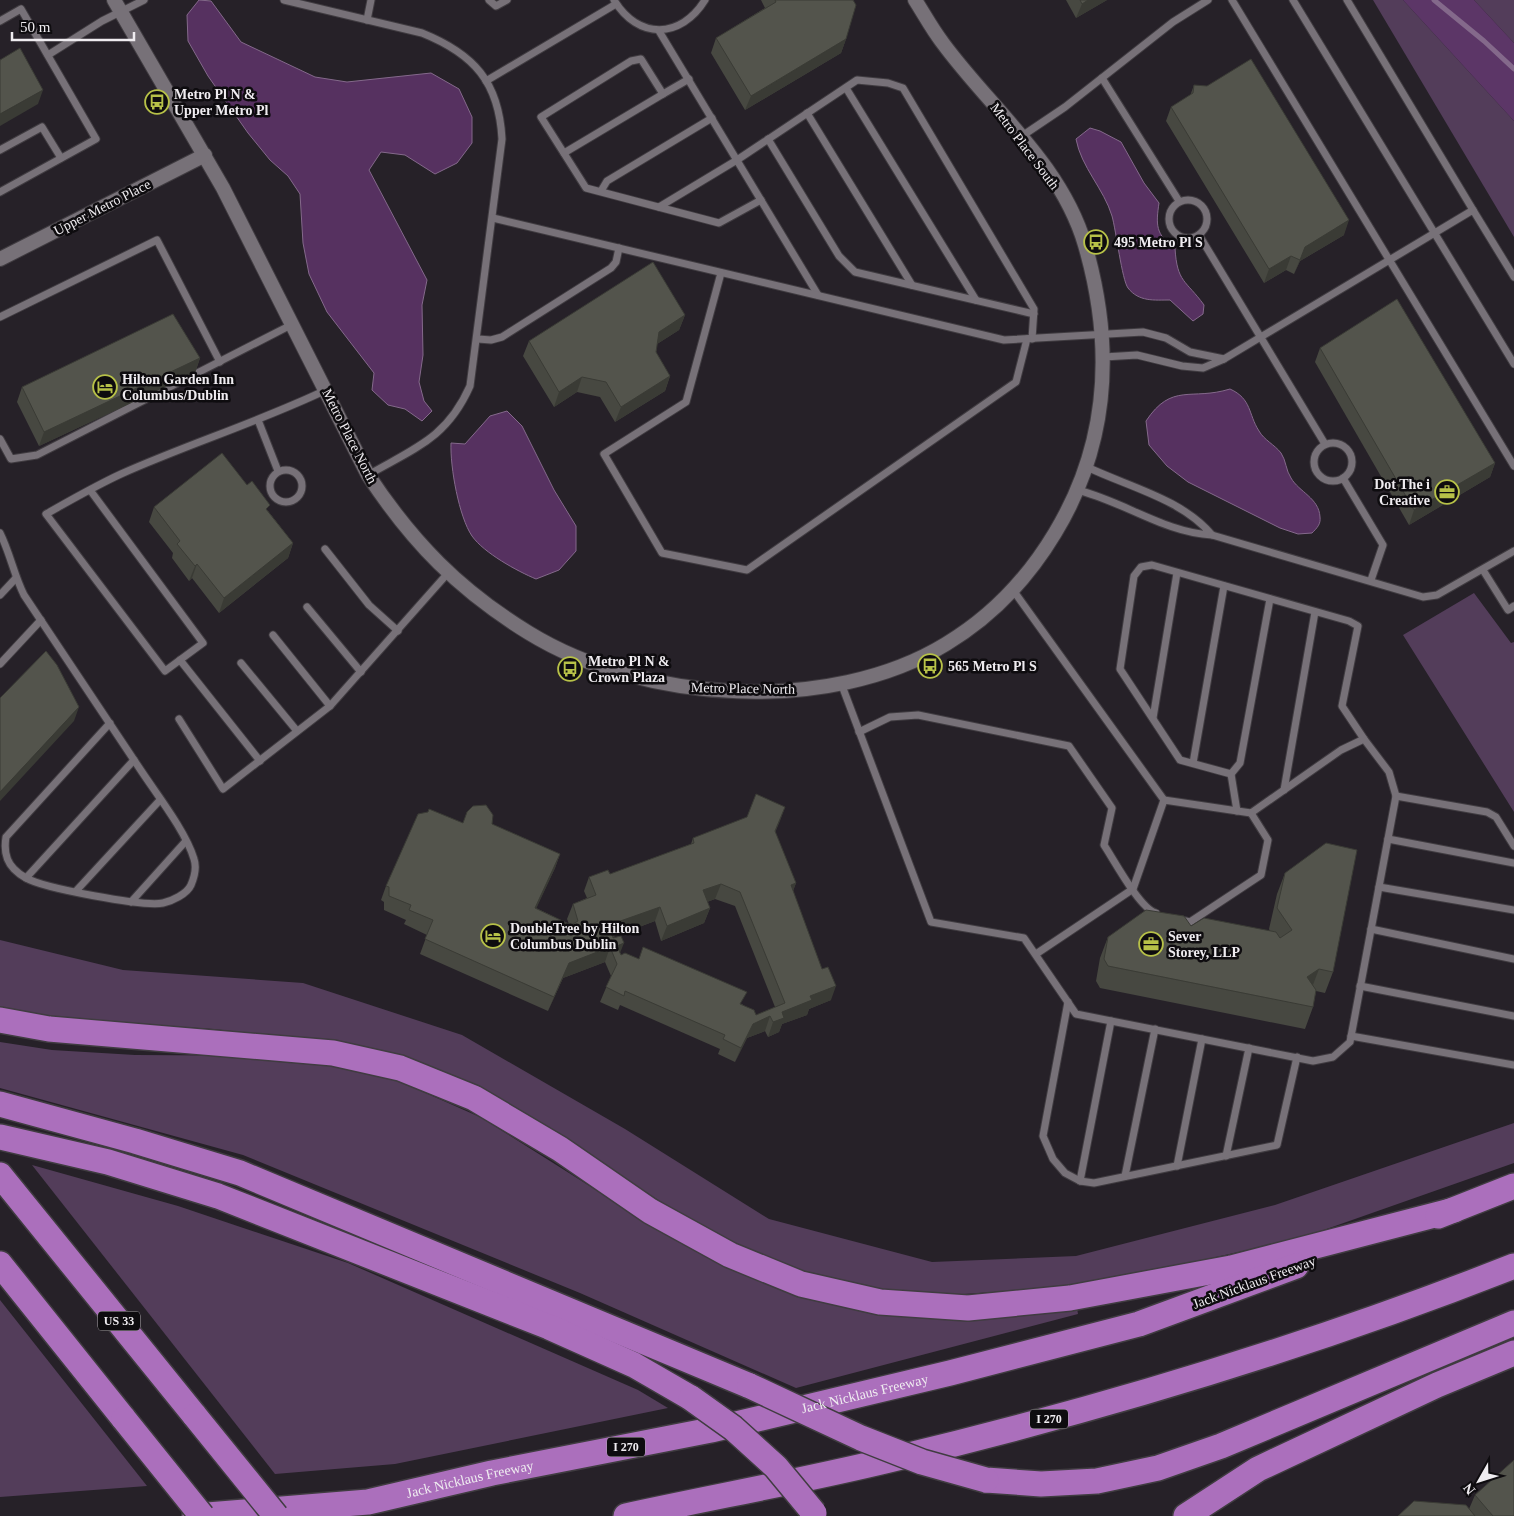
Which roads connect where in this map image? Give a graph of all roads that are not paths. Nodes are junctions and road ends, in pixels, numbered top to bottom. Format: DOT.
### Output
graph roads {
  1 [pos="114,0"];
  2 [pos="144,0"];
  3 [pos="284,0"];
  4 [pos="372,0"];
  5 [pos="489,0"];
  6 [pos="507,0"];
  7 [pos="706,0"];
  8 [pos="915,0"];
  9 [pos="1208,0"];
  10 [pos="1232,0"];
  11 [pos="1293,0"];
  12 [pos="1347,0"];
  13 [pos="615,2"];
  14 [pos="122,13"];
  15 [pos="367,20"];
  16 [pos="0,21"];
  17 [pos="659,31"];
  18 [pos="48,55"];
  19 [pos="1102,78"];
  20 [pos="689,79"];
  21 [pos="486,81"];
  22 [pos="846,88"];
  23 [pos="663,94"];
  24 [pos="807,113"];
  25 [pos="712,118"];
  26 [pos="1022,136"];
  27 [pos="768,139"];
  28 [pos="0,150"];
  29 [pos="564,153"];
  30 [pos="205,155"];
  31 [pos="61,158"];
  32 [pos="737,160"];
  33 [pos="600,191"];
  34 [pos="0,192"];
  35 [pos="761,200"];
  36 [pos="1179,201"];
  37 [pos="659,207"];
  38 [pos="1473,210"];
  39 [pos="493,218"];
  40 [pos="1434,234"];
  41 [pos="1199,235"];
  42 [pos="619,248"];
  43 [pos="0,259"];
  44 [pos="1389,262"];
  45 [pos="720,273"];
  46 [pos="1514,277"];
  47 [pos="912,286"];
  48 [pos="818,295"];
  49 [pos="976,300"];
  50 [pos="1034,314"];
  51 [pos="0,317"];
  52 [pos="293,324"];
  53 [pos="1102,335"];
  54 [pos="478,339"];
  55 [pos="1029,339"];
  56 [pos="1261,339"];
  57 [pos="1104,357"];
  58 [pos="1224,359"];
  59 [pos="220,362"];
  60 [pos="1514,364"];
  61 [pos="326,390"];
  62 [pos="258,420"];
  63 [pos="0,439"];
  64 [pos="1326,444"];
  65 [pos="1514,466"];
  66 [pos="1088,467"];
  67 [pos="278,472"];
  68 [pos="368,475"];
  69 [pos="1343,478"];
  70 [pos="90,490"];
  71 [pos="1077,490"];
  72 [pos="0,533"];
  73 [pos="1212,535"];
  74 [pos="325,549"];
  75 [pos="1514,551"];
  76 [pos="1483,570"];
  77 [pos="448,573"];
  78 [pos="1178,573"];
  79 [pos="16,578"];
  80 [pos="1371,580"];
  81 [pos="1224,586"];
  82 [pos="1013,590"];
  83 [pos="0,596"];
  84 [pos="1270,599"];
  85 [pos="1514,606"];
  86 [pos="307,607"];
  87 [pos="1315,612"];
  88 [pos="41,620"];
  89 [pos="398,631"];
  90 [pos="273,635"];
  91 [pos="946,644"];
  92 [pos="180,660"];
  93 [pos="241,663"];
  94 [pos="0,664"];
  95 [pos="361,672"];
  96 [pos="841,683"];
  97 [pos="330,706"];
  98 [pos="1153,718"];
  99 [pos="179,719"];
  100 [pos="110,723"];
  101 [pos="297,731"];
  102 [pos="858,732"];
  103 [pos="1364,739"];
  104 [pos="134,760"];
  105 [pos="260,760"];
  106 [pos="1193,763"];
  107 [pos="1230,774"];
  108 [pos="1284,790"];
  109 [pos="1396,796"];
  110 [pos="160,800"];
  111 [pos="1164,800"];
  112 [pos="1237,811"];
  113 [pos="1251,813"];
  114 [pos="1388,839"];
  115 [pos="185,842"];
  116 [pos="1514,846"];
  117 [pos="1514,864"];
  118 [pos="26,878"];
  119 [pos="1379,887"];
  120 [pos="1133,889"];
  121 [pos="76,891"];
  122 [pos="131,902"];
  123 [pos="1514,910"];
  124 [pos="1166,916"];
  125 [pos="1174,918"];
  126 [pos="1371,929"];
  127 [pos="1036,954"];
  128 [pos="1514,959"];
  129 [pos="1360,986"];
  130 [pos="1068,1002"];
  131 [pos="1514,1016"];
  132 [pos="0,1020"];
  133 [pos="1111,1021"];
  134 [pos="1155,1029"];
  135 [pos="1351,1036"];
  136 [pos="1202,1039"];
  137 [pos="1248,1048"];
  138 [pos="1297,1057"];
  139 [pos="1514,1065"];
  140 [pos="0,1104"];
  141 [pos="0,1137"];
  142 [pos="1226,1156"];
  143 [pos="1177,1166"];
  144 [pos="0,1175"];
  145 [pos="1125,1176"];
  146 [pos="1080,1181"];
  147 [pos="1514,1186"];
  148 [pos="1454,1210"];
  149 [pos="0,1264"];
  150 [pos="1514,1266"];
  151 [pos="0,1280"];
  152 [pos="1514,1323"];
  153 [pos="1514,1353"];
  154 [pos="124,1419"];
  155 [pos="815,1515"];
  156 [pos="195,1516"];
  157 [pos="202,1516"];
  158 [pos="276,1516"];
  159 [pos="626,1516"];
  160 [pos="1186,1516"];
  1 -- 14 [label="street, Metro Place North"];
  2 -- 14 [label="lane"];
  3 -- 15 [label="lane"];
  4 -- 15 [label="lane"];
  5 -- 6 [label="lane"];
  7 -- 17 [label="lane"];
  8 -- 26 [label="street, Metro Place South"];
  9 -- 19 [label="lane"];
  10 -- 44 [label="lane"];
  11 -- 40 [label="lane"];
  12 -- 38 [label="lane"];
  13 -- 17 [label="lane"];
  13 -- 21 [label="lane"];
  14 -- 18 [label="lane"];
  14 -- 30 [label="street, Metro Place North"];
  15 -- 21 [label="lane"];
  16 -- 18 [label="lane"];
  17 -- 20 [label="lane"];
  18 -- 31 [label="lane"];
  19 -- 26 [label="lane"];
  19 -- 36 [label="lane"];
  20 -- 23 [label="lane"];
  20 -- 25 [label="lane"];
  21 -- 39 [label="lane"];
  22 -- 24 [label="lane"];
  22 -- 49 [label="lane"];
  22 -- 50 [label="lane"];
  23 -- 29 [label="lane"];
  23 -- 29 [label="lane"];
  24 -- 27 [label="lane"];
  24 -- 47 [label="lane"];
  25 -- 32 [label="lane"];
  25 -- 33 [label="lane"];
  26 -- 53 [label="street, Metro Place South"];
  27 -- 32 [label="lane"];
  27 -- 47 [label="lane"];
  28 -- 31 [label="lane"];
  29 -- 33 [label="lane"];
  30 -- 43 [label="street, Upper Metro Place"];
  30 -- 52 [label="street, Metro Place North"];
  31 -- 34 [label="lane"];
  32 -- 35 [label="lane"];
  32 -- 37 [label="lane"];
  33 -- 37 [label="lane"];
  35 -- 37 [label="lane"];
  35 -- 48 [label="lane"];
  36 -- 41 [label="lane"];
  36 -- 41 [label="lane"];
  38 -- 40 [label="lane"];
  38 -- 46 [label="lane"];
  39 -- 42 [label="lane"];
  39 -- 54 [label="lane"];
  40 -- 44 [label="lane"];
  40 -- 60 [label="lane"];
  41 -- 56 [label="lane"];
  42 -- 45 [label="lane"];
  42 -- 54 [label="lane"];
  44 -- 56 [label="lane"];
  44 -- 65 [label="lane"];
  45 -- 48 [label="lane"];
  45 -- 55 [label="lane"];
  47 -- 49 [label="lane"];
  48 -- 55 [label="lane"];
  49 -- 50 [label="lane"];
  50 -- 55 [label="lane"];
  51 -- 59 [label="lane"];
  52 -- 59 [label="lane"];
  52 -- 61 [label="street, Metro Place North"];
  53 -- 55 [label="lane"];
  53 -- 57 [label="street, Metro Place South"];
  53 -- 58 [label="lane"];
  54 -- 68 [label="lane"];
  56 -- 58 [label="lane"];
  56 -- 64 [label="lane"];
  57 -- 58 [label="lane"];
  57 -- 66 [label="street, Metro Place South"];
  59 -- 63 [label="lane"];
  61 -- 62 [label="lane"];
  61 -- 68 [label="street, Metro Place North"];
  62 -- 67 [label="lane"];
  62 -- 70 [label="lane"];
  64 -- 69 [label="lane"];
  64 -- 69 [label="lane"];
  66 -- 71 [label="street, Metro Place South"];
  66 -- 73 [label="lane"];
  67 -- 67 [label="lane"];
  68 -- 77 [label="street, Metro Place North"];
  69 -- 80 [label="lane"];
  70 -- 92 [label="lane"];
  70 -- 92 [label="lane"];
  71 -- 73 [label="lane"];
  71 -- 82 [label="street, Metro Place South"];
  72 -- 79 [label="lane"];
  73 -- 80 [label="lane"];
  74 -- 89 [label="lane"];
  75 -- 76 [label="lane"];
  76 -- 80 [label="lane"];
  76 -- 85 [label="lane"];
  77 -- 89 [label="lane"];
  77 -- 96 [label="street, Metro Place North"];
  78 -- 81 [label="lane"];
  78 -- 98 [label="lane"];
  78 -- 98 [label="lane"];
  79 -- 83 [label="lane"];
  79 -- 88 [label="lane"];
  81 -- 84 [label="lane"];
  81 -- 106 [label="lane"];
  82 -- 91 [label="street, Metro Place South"];
  82 -- 111 [label="lane"];
  84 -- 87 [label="lane"];
  84 -- 107 [label="lane"];
  86 -- 95 [label="lane"];
  87 -- 103 [label="lane"];
  87 -- 108 [label="lane"];
  88 -- 94 [label="lane"];
  88 -- 100 [label="lane"];
  89 -- 95 [label="lane"];
  90 -- 97 [label="lane"];
  91 -- 96 [label="street, Metro Place North"];
  92 -- 105 [label="lane"];
  93 -- 101 [label="lane"];
  95 -- 97 [label="lane"];
  96 -- 102 [label="lane"];
  97 -- 101 [label="lane"];
  98 -- 106 [label="lane"];
  99 -- 105 [label="lane"];
  100 -- 104 [label="lane"];
  100 -- 118 [label="lane"];
  101 -- 105 [label="lane"];
  102 -- 120 [label="lane"];
  102 -- 127 [label="lane"];
  103 -- 108 [label="lane"];
  103 -- 109 [label="lane"];
  104 -- 110 [label="lane"];
  104 -- 118 [label="lane"];
  106 -- 107 [label="lane"];
  107 -- 112 [label="lane"];
  108 -- 113 [label="lane"];
  109 -- 114 [label="lane"];
  109 -- 116 [label="lane"];
  110 -- 115 [label="lane"];
  110 -- 121 [label="lane"];
  111 -- 112 [label="lane"];
  111 -- 120 [label="lane"];
  112 -- 113 [label="lane"];
  113 -- 125 [label="lane"];
  114 -- 117 [label="lane"];
  114 -- 119 [label="lane"];
  115 -- 122 [label="lane"];
  115 -- 122 [label="lane"];
  118 -- 121 [label="lane"];
  119 -- 123 [label="lane"];
  119 -- 126 [label="lane"];
  120 -- 124 [label="lane"];
  120 -- 127 [label="lane"];
  121 -- 122 [label="lane"];
  126 -- 128 [label="lane"];
  126 -- 129 [label="lane"];
  127 -- 130 [label="lane"];
  129 -- 131 [label="lane"];
  129 -- 135 [label="lane"];
  130 -- 133 [label="lane"];
  130 -- 146 [label="lane"];
  132 -- 148 [label="highway"];
  133 -- 134 [label="lane"];
  133 -- 146 [label="lane"];
  134 -- 136 [label="lane"];
  134 -- 145 [label="lane"];
  135 -- 138 [label="lane"];
  135 -- 139 [label="lane"];
  136 -- 137 [label="lane"];
  136 -- 143 [label="lane"];
  137 -- 138 [label="lane"];
  137 -- 142 [label="lane"];
  138 -- 142 [label="lane"];
  140 -- 152 [label="highway, bridge"];
  141 -- 155 [label="highway, bridge"];
  142 -- 143 [label="lane"];
  143 -- 145 [label="lane"];
  144 -- 158 [label="highway, US 33, bridge"];
  145 -- 146 [label="lane"];
  147 -- 148 [label="highway, Jack Nicklaus Freeway / I 270"];
  148 -- 156 [label="highway, Jack Nicklaus Freeway / I 270"];
  149 -- 154 [label="highway"];
  150 -- 159 [label="highway, I 270"];
  151 -- 154 [label="highway"];
  153 -- 160 [label="highway"];
  154 -- 157 [label="highway, bridge"];
}
